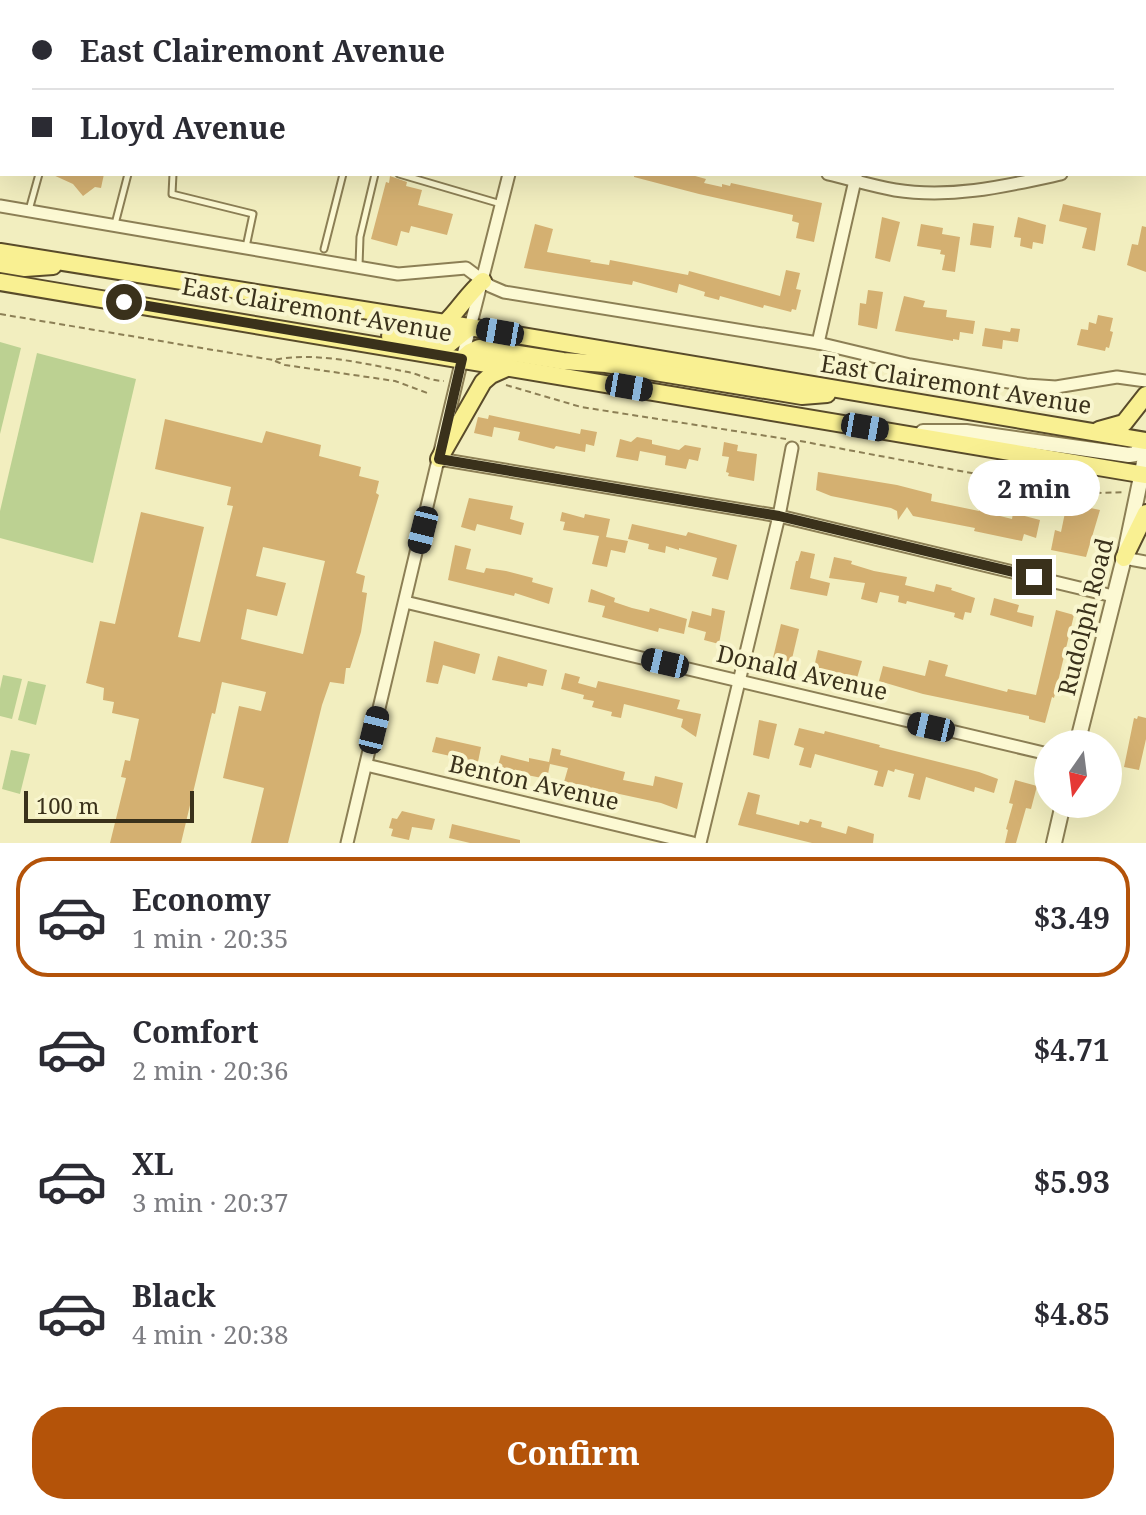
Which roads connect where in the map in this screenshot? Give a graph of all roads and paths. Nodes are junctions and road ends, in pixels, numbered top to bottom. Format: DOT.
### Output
graph roads {
  1 [pos="38,176"];
  2 [pos="127,176"];
  3 [pos="173,176"];
  4 [pos="342,176"];
  5 [pos="375,176"];
  6 [pos="406,176"];
  7 [pos="508,176"];
  8 [pos="1052,176"];
  9 [pos="856,177"];
  10 [pos="501,205"];
  11 [pos="0,206"];
  12 [pos="29,211"];
  13 [pos="115,225"];
  14 [pos="246,247"];
  15 [pos="324,249"];
  16 [pos="0,252"];
  17 [pos="79,263"];
  18 [pos="0,264"];
  19 [pos="359,267"];
  20 [pos="483,281"];
  21 [pos="0,282"];
  22 [pos="0,314"];
  23 [pos="445,323"];
  24 [pos="470,327"];
  25 [pos="278,328"];
  26 [pos="818,343"];
  27 [pos="462,359"];
  28 [pos="273,360"];
  29 [pos="511,367"];
  30 [pos="458,379"];
  31 [pos="1146,381"];
  32 [pos="483,382"];
  33 [pos="853,393"];
  34 [pos="430,394"];
  35 [pos="1146,395"];
  36 [pos="1084,431"];
  37 [pos="895,432"];
  38 [pos="1146,442"];
  39 [pos="792,448"];
  40 [pos="1146,453"];
  41 [pos="439,459"];
  42 [pos="1143,478"];
  43 [pos="1146,513"];
  44 [pos="779,516"];
  45 [pos="1124,558"];
  46 [pos="1146,562"];
  47 [pos="1113,596"];
  48 [pos="405,602"];
  49 [pos="738,681"];
  50 [pos="1080,730"];
  51 [pos="1034,751"];
  52 [pos="366,765"];
  53 [pos="1060,818"];
  54 [pos="347,843"];
  55 [pos="693,843"];
  56 [pos="700,843"];
  57 [pos="1054,843"];
  1 -- 12 [label="lane"];
  2 -- 13 [label="lane"];
  3 -- 14 [label="lane"];
  4 -- 15 [label="lane"];
  5 -- 19 [label="lane"];
  6 -- 10 [label="lane"];
  7 -- 10 [label="street"];
  8 -- 9 [label="street"];
  9 -- 26 [label="street"];
  10 -- 20 [label="street"];
  11 -- 12 [label="street"];
  12 -- 13 [label="street"];
  13 -- 14 [label="street"];
  14 -- 19 [label="street"];
  16 -- 17 [label="main road, East Clairemont Avenue"];
  17 -- 18 [label="main road"];
  17 -- 23 [label="main road, East Clairemont Avenue"];
  19 -- 20 [label="street"];
  20 -- 23 [label="main road"];
  20 -- 24 [label="street"];
  20 -- 26 [label="street"];
  21 -- 25 [label="main road, East Clairemont Avenue"];
  22 -- 28 [label="path"];
  23 -- 24 [label="main road, East Clairemont Avenue"];
  24 -- 25 [label="main road"];
  24 -- 27 [label="street"];
  24 -- 33 [label="main road, East Clairemont Avenue"];
  25 -- 27 [label="main road, East Clairemont Avenue"];
  26 -- 31 [label="street"];
  27 -- 29 [label="main road, East Clairemont Avenue"];
  27 -- 30 [label="street"];
  27 -- 33 [label="main road"];
  28 -- 30 [label="path"];
  28 -- 34 [label="path"];
  29 -- 32 [label="main road"];
  29 -- 37 [label="main road, East Clairemont Avenue"];
  30 -- 41 [label="street"];
  32 -- 41 [label="main road"];
  32 -- 42 [label="path"];
  33 -- 36 [label="main road, East Clairemont Avenue"];
  35 -- 36 [label="main road"];
  36 -- 38 [label="main road, East Clairemont Avenue"];
  37 -- 38 [label="street"];
  37 -- 42 [label="main road, East Clairemont Avenue"];
  39 -- 44 [label="street"];
  40 -- 42 [label="street, Rudolph Road"];
  41 -- 44 [label="street"];
  41 -- 48 [label="street"];
  42 -- 45 [label="street, Rudolph Road"];
  43 -- 45 [label="main road"];
  44 -- 47 [label="street"];
  44 -- 49 [label="street"];
  45 -- 46 [label="street"];
  45 -- 47 [label="street, Rudolph Road"];
  47 -- 50 [label="street, Rudolph Road"];
  48 -- 49 [label="street, Donald Avenue"];
  48 -- 52 [label="street"];
  49 -- 51 [label="street, Donald Avenue"];
  49 -- 56 [label="street"];
  52 -- 54 [label="street"];
  52 -- 55 [label="street, Benton Avenue"];
  53 -- 57 [label="street"];
}
